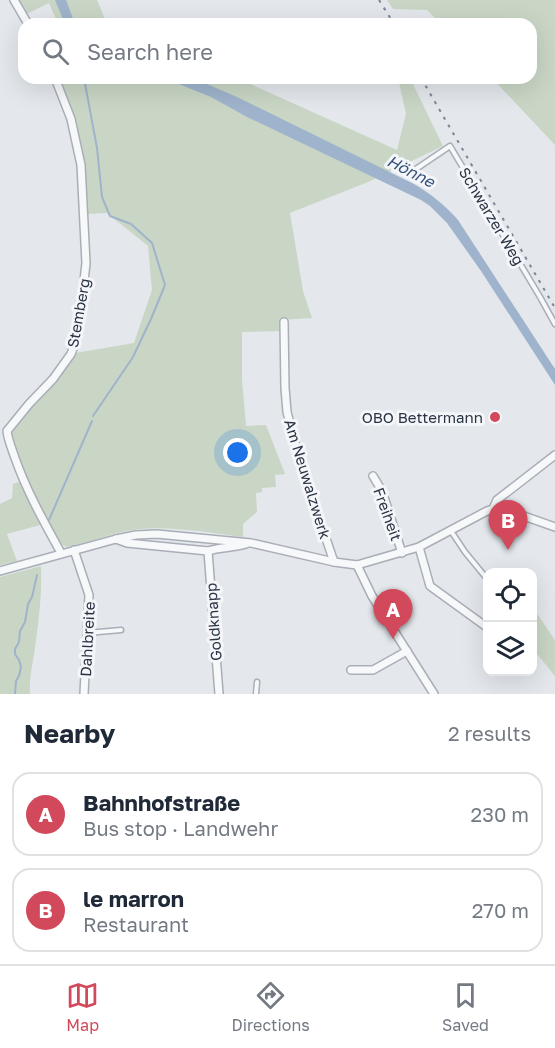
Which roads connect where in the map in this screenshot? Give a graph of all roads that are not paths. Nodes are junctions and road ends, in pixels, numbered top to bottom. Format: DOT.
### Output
graph roads {
  1 [pos="14,0"];
  2 [pos="24,18"];
  3 [pos="57,84"];
  4 [pos="413,171"];
  5 [pos="284,322"];
  6 [pos="555,324"];
  7 [pos="3,431"];
  8 [pos="555,454"];
  9 [pos="373,476"];
  10 [pos="493,509"];
  11 [pos="555,527"];
  12 [pos="451,531"];
  13 [pos="116,539"];
  14 [pos="251,543"];
  15 [pos="419,547"];
  16 [pos="74,550"];
  17 [pos="208,550"];
  18 [pos="402,553"];
  19 [pos="61,554"];
  20 [pos="334,562"];
  21 [pos="357,565"];
  22 [pos="0,572"];
  23 [pos="483,574"];
  24 [pos="483,624"];
  25 [pos="121,630"];
  26 [pos="87,633"];
  27 [pos="407,651"];
  28 [pos="351,670"];
  29 [pos="257,682"];
  30 [pos="84,694"];
  31 [pos="219,694"];
  32 [pos="256,694"];
  33 [pos="434,694"];
  1 -- 2 [label="street"];
  3 -- 7 [label="street, Stemberg"];
  4 -- 6 [label="lane, Schwarzer Weg"];
  5 -- 20 [label="street, Am Neuwalzwerk"];
  7 -- 19 [label="street, Stemberg"];
  8 -- 10 [label="street"];
  9 -- 18 [label="street, Freiheit"];
  10 -- 11 [label="street"];
  10 -- 12 [label="street"];
  12 -- 15 [label="street"];
  12 -- 23 [label="lane"];
  13 -- 14 [label="street"];
  13 -- 16 [label="street"];
  13 -- 17 [label="street"];
  14 -- 17 [label="street"];
  14 -- 20 [label="street"];
  15 -- 18 [label="street"];
  15 -- 24 [label="street"];
  16 -- 19 [label="street"];
  16 -- 26 [label="street, Dahlbreite"];
  17 -- 31 [label="street, Goldknapp"];
  18 -- 21 [label="street"];
  19 -- 22 [label="street"];
  20 -- 21 [label="street"];
  21 -- 27 [label="street"];
  25 -- 26 [label="lane"];
  26 -- 30 [label="street, Dahlbreite"];
  27 -- 28 [label="street"];
  27 -- 33 [label="street"];
  29 -- 32 [label="lane"];
}
